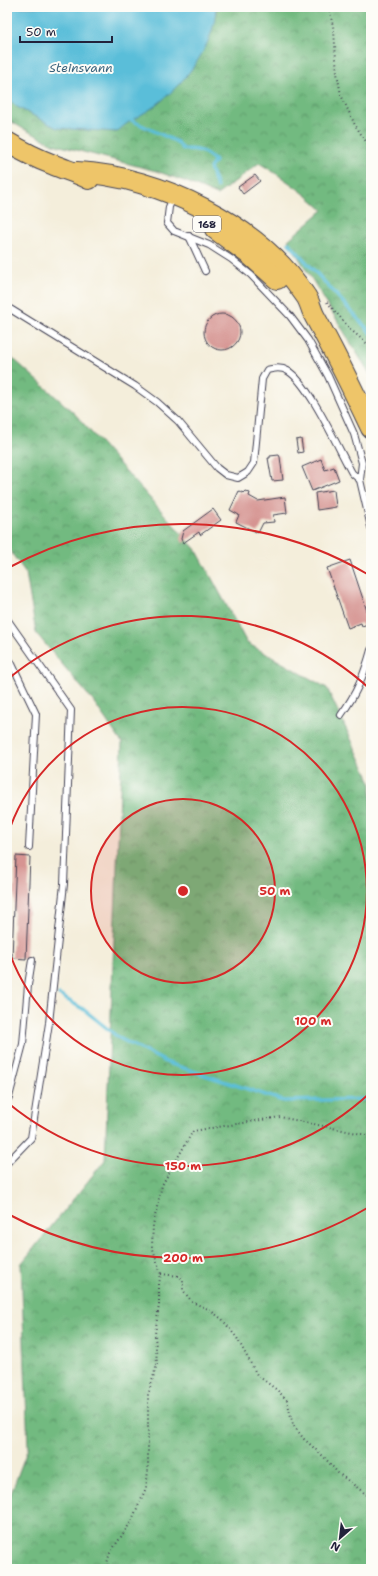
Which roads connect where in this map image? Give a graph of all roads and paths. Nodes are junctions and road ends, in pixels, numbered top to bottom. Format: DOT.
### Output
graph roads {
  1 [pos="329,7"];
  2 [pos="7,142"];
  3 [pos="371,149"];
  4 [pos="171,201"];
  5 [pos="189,236"];
  6 [pos="205,272"];
  7 [pos="7,307"];
  8 [pos="368,416"];
  9 [pos="360,480"];
  10 [pos="371,527"];
  11 [pos="7,619"];
  12 [pos="371,650"];
  13 [pos="7,658"];
  14 [pos="369,667"];
  15 [pos="341,715"];
  16 [pos="29,846"];
  17 [pos="32,960"];
  18 [pos="7,1100"];
  19 [pos="371,1136"];
  20 [pos="7,1163"];
  21 [pos="160,1274"];
  22 [pos="371,1498"];
  23 [pos="109,1569"];
  1 -- 3 [label="path"];
  2 -- 4 [label="main road, 168"];
  4 -- 5 [label="lane"];
  4 -- 8 [label="main road, 168"];
  5 -- 6 [label="lane"];
  5 -- 9 [label="lane"];
  7 -- 9 [label="lane"];
  9 -- 10 [label="lane"];
  11 -- 20 [label="lane"];
  12 -- 14 [label="lane"];
  13 -- 16 [label="lane"];
  14 -- 15 [label="lane"];
  17 -- 18 [label="lane"];
  19 -- 21 [label="path"];
  21 -- 22 [label="path"];
  21 -- 23 [label="path"];
}
